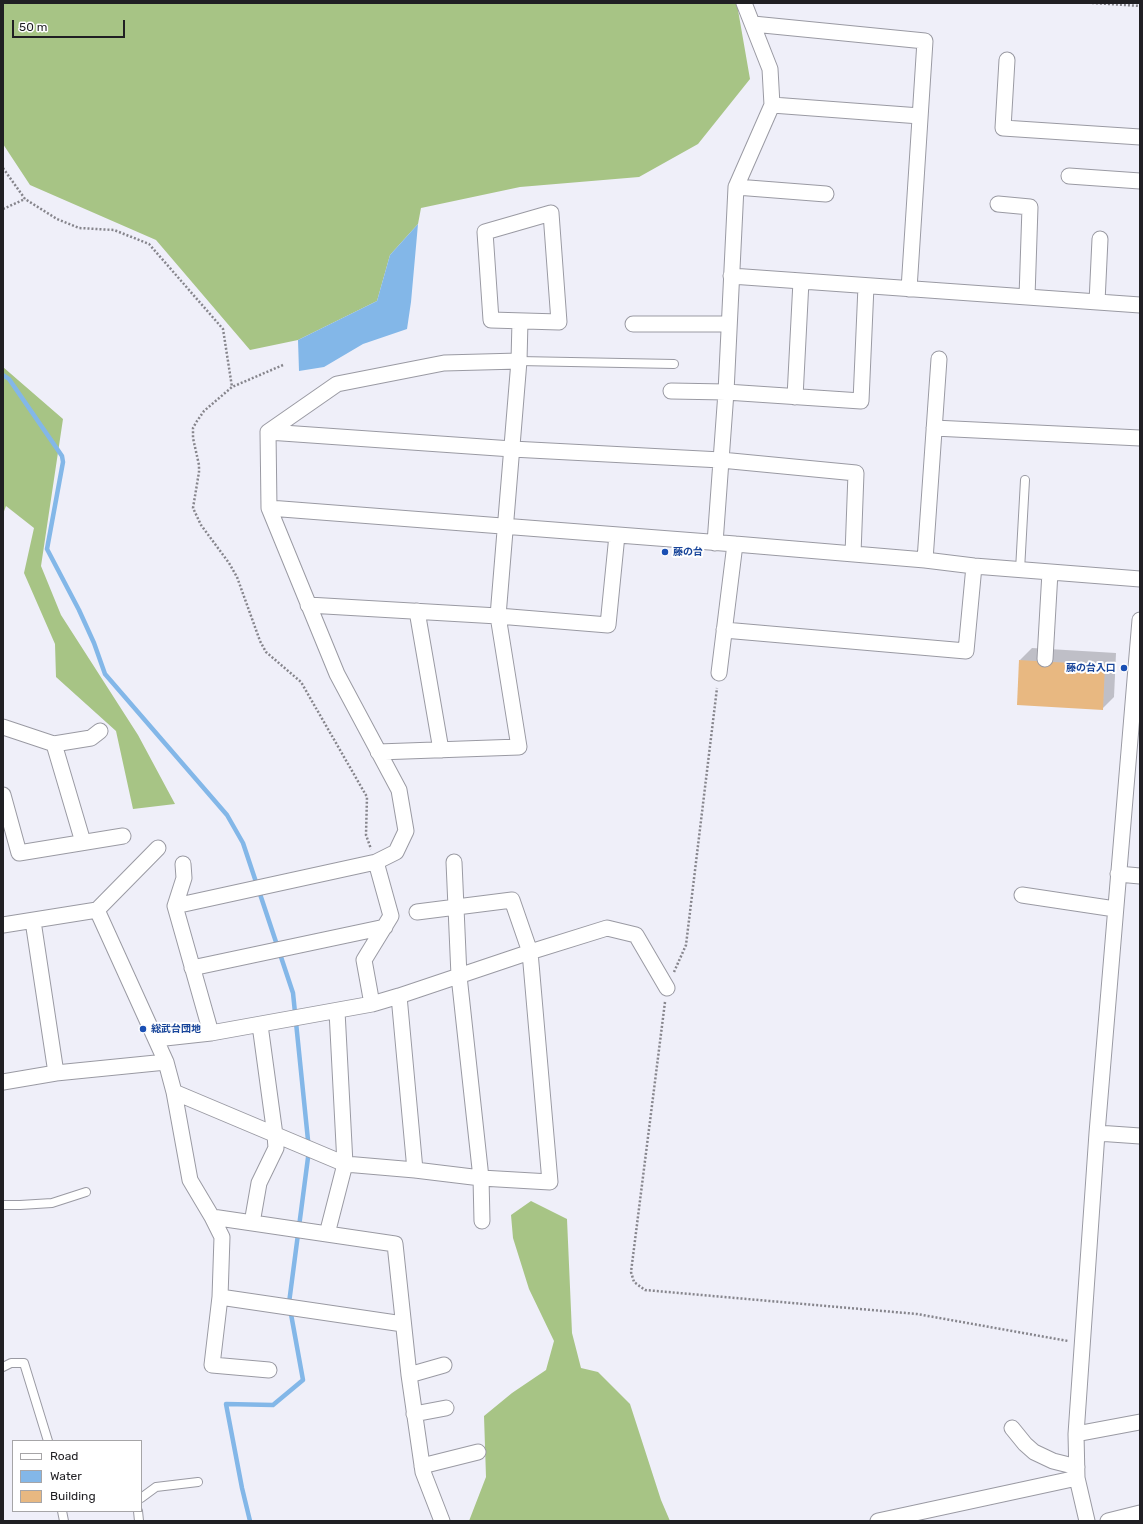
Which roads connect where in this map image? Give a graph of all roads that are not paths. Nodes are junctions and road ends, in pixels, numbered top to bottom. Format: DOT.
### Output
graph roads {
  1 [pos="744,3"];
  2 [pos="753,24"];
  3 [pos="1007,60"];
  4 [pos="772,106"];
  5 [pos="920,116"];
  6 [pos="1140,137"];
  7 [pos="1069,176"];
  8 [pos="1140,181"];
  9 [pos="736,187"];
  10 [pos="826,194"];
  11 [pos="998,204"];
  12 [pos="1100,239"];
  13 [pos="731,276"];
  14 [pos="801,281"];
  15 [pos="866,286"];
  16 [pos="909,289"];
  17 [pos="1027,297"];
  18 [pos="1097,302"];
  19 [pos="1140,305"];
  20 [pos="520,321"];
  21 [pos="633,324"];
  22 [pos="728,324"];
  23 [pos="939,359"];
  24 [pos="519,361"];
  25 [pos="674,364"];
  26 [pos="671,391"];
  27 [pos="726,392"];
  28 [pos="795,397"];
  29 [pos="934,428"];
  30 [pos="268,432"];
  31 [pos="1140,438"];
  32 [pos="512,449"];
  33 [pos="721,460"];
  34 [pos="1025,480"];
  35 [pos="269,508"];
  36 [pos="506,526"];
  37 [pos="617,535"];
  38 [pos="715,543"];
  39 [pos="735,544"];
  40 [pos="853,554"];
  41 [pos="925,560"];
  42 [pos="974,566"];
  43 [pos="1020,570"];
  44 [pos="1050,572"];
  45 [pos="1140,579"];
  46 [pos="308,605"];
  47 [pos="417,611"];
  48 [pos="498,616"];
  49 [pos="1140,620"];
  50 [pos="724,630"];
  51 [pos="1046,659"];
  52 [pos="719,673"];
  53 [pos="3,727"];
  54 [pos="100,731"];
  55 [pos="54,744"];
  56 [pos="441,750"];
  57 [pos="378,752"];
  58 [pos="3,795"];
  59 [pos="123,836"];
  60 [pos="83,842"];
  61 [pos="158,848"];
  62 [pos="376,862"];
  63 [pos="454,862"];
  64 [pos="183,864"];
  65 [pos="1118,874"];
  66 [pos="1140,876"];
  67 [pos="1022,895"];
  68 [pos="175,906"];
  69 [pos="455,907"];
  70 [pos="1115,909"];
  71 [pos="97,910"];
  72 [pos="417,912"];
  73 [pos="33,921"];
  74 [pos="3,925"];
  75 [pos="385,927"];
  76 [pos="530,952"];
  77 [pos="192,968"];
  78 [pos="459,976"];
  79 [pos="667,988"];
  80 [pos="399,996"];
  81 [pos="372,1004"];
  82 [pos="337,1012"];
  83 [pos="260,1024"];
  84 [pos="211,1033"];
  85 [pos="156,1039"];
  86 [pos="166,1062"];
  87 [pos="56,1073"];
  88 [pos="3,1082"];
  89 [pos="174,1092"];
  90 [pos="1097,1133"];
  91 [pos="275,1135"];
  92 [pos="1140,1136"];
  93 [pos="345,1164"];
  94 [pos="415,1170"];
  95 [pos="481,1178"];
  96 [pos="86,1192"];
  97 [pos="3,1205"];
  98 [pos="212,1217"];
  99 [pos="482,1221"];
  100 [pos="252,1223"];
  101 [pos="327,1234"];
  102 [pos="220,1297"];
  103 [pos="403,1324"];
  104 [pos="444,1365"];
  105 [pos="3,1367"];
  106 [pos="269,1370"];
  107 [pos="408,1375"];
  108 [pos="446,1408"];
  109 [pos="414,1414"];
  110 [pos="1140,1422"];
  111 [pos="1012,1428"];
  112 [pos="1076,1434"];
  113 [pos="48,1440"];
  114 [pos="478,1452"];
  115 [pos="422,1466"];
  116 [pos="1077,1473"];
  117 [pos="198,1482"];
  118 [pos="142,1497"];
  119 [pos="1140,1513"];
  120 [pos="442,1521"];
  121 [pos="878,1521"];
  122 [pos="1087,1521"];
  123 [pos="1108,1521"];
  1 -- 2 [label="street"];
  2 -- 4 [label="street"];
  2 -- 5 [label="street"];
  3 -- 6 [label="street"];
  4 -- 5 [label="street"];
  4 -- 9 [label="street"];
  5 -- 16 [label="street"];
  7 -- 8 [label="street"];
  9 -- 10 [label="street"];
  9 -- 13 [label="street"];
  11 -- 17 [label="street"];
  12 -- 18 [label="street"];
  13 -- 14 [label="street"];
  13 -- 22 [label="street"];
  14 -- 15 [label="street"];
  14 -- 28 [label="street"];
  15 -- 16 [label="street"];
  15 -- 28 [label="street"];
  16 -- 17 [label="street"];
  17 -- 18 [label="street"];
  18 -- 19 [label="street"];
  20 -- 20 [label="street"];
  20 -- 24 [label="street"];
  21 -- 22 [label="street"];
  22 -- 27 [label="street"];
  23 -- 29 [label="street"];
  24 -- 25 [label="lane"];
  24 -- 30 [label="street"];
  24 -- 32 [label="street"];
  26 -- 27 [label="street"];
  27 -- 28 [label="street"];
  27 -- 33 [label="street"];
  29 -- 31 [label="street"];
  29 -- 41 [label="street"];
  30 -- 32 [label="street"];
  30 -- 35 [label="street"];
  32 -- 33 [label="street"];
  32 -- 36 [label="street"];
  33 -- 38 [label="street"];
  33 -- 40 [label="street"];
  34 -- 43 [label="lane"];
  35 -- 36 [label="street"];
  35 -- 46 [label="street"];
  36 -- 37 [label="street"];
  36 -- 48 [label="street"];
  37 -- 38 [label="street"];
  37 -- 48 [label="street"];
  38 -- 39 [label="street"];
  39 -- 40 [label="street"];
  39 -- 50 [label="street"];
  40 -- 41 [label="street"];
  41 -- 42 [label="street"];
  42 -- 43 [label="street"];
  42 -- 50 [label="street"];
  43 -- 44 [label="street"];
  44 -- 45 [label="street"];
  44 -- 51 [label="street"];
  46 -- 47 [label="street"];
  46 -- 57 [label="street"];
  47 -- 48 [label="street"];
  47 -- 56 [label="street"];
  48 -- 56 [label="street"];
  49 -- 65 [label="street"];
  50 -- 52 [label="street"];
  53 -- 55 [label="street"];
  54 -- 55 [label="street"];
  55 -- 60 [label="street"];
  56 -- 57 [label="street"];
  57 -- 62 [label="street"];
  58 -- 60 [label="street"];
  59 -- 60 [label="street"];
  61 -- 71 [label="street"];
  62 -- 68 [label="street"];
  62 -- 75 [label="street"];
  63 -- 69 [label="street"];
  64 -- 68 [label="street"];
  65 -- 66 [label="street"];
  65 -- 70 [label="street"];
  67 -- 70 [label="street"];
  68 -- 77 [label="street"];
  69 -- 72 [label="street"];
  69 -- 76 [label="street"];
  69 -- 78 [label="street"];
  70 -- 90 [label="street"];
  71 -- 73 [label="street"];
  71 -- 85 [label="street"];
  73 -- 74 [label="street"];
  73 -- 87 [label="street"];
  75 -- 77 [label="street"];
  75 -- 81 [label="street"];
  76 -- 78 [label="street"];
  76 -- 79 [label="street"];
  76 -- 95 [label="street"];
  77 -- 84 [label="street"];
  78 -- 80 [label="street"];
  78 -- 95 [label="street"];
  80 -- 81 [label="street"];
  80 -- 94 [label="street"];
  81 -- 82 [label="street"];
  82 -- 83 [label="street"];
  82 -- 93 [label="street"];
  83 -- 84 [label="street"];
  83 -- 91 [label="street"];
  84 -- 85 [label="street"];
  85 -- 86 [label="street"];
  86 -- 87 [label="street"];
  86 -- 89 [label="street"];
  87 -- 88 [label="street"];
  89 -- 91 [label="street"];
  89 -- 98 [label="street"];
  90 -- 92 [label="street"];
  90 -- 112 [label="street"];
  91 -- 93 [label="street"];
  91 -- 100 [label="street"];
  93 -- 94 [label="street"];
  93 -- 101 [label="street"];
  94 -- 95 [label="street"];
  95 -- 99 [label="street"];
  96 -- 97 [label="lane"];
  98 -- 100 [label="street"];
  98 -- 102 [label="street"];
  100 -- 101 [label="street"];
  101 -- 103 [label="street"];
  102 -- 103 [label="street"];
  102 -- 106 [label="street"];
  103 -- 107 [label="street"];
  104 -- 107 [label="street"];
  105 -- 113 [label="lane"];
  107 -- 109 [label="street"];
  108 -- 109 [label="street"];
  109 -- 115 [label="street"];
  110 -- 112 [label="street"];
  111 -- 116 [label="street"];
  112 -- 116 [label="street"];
  114 -- 115 [label="street"];
  115 -- 120 [label="street"];
  116 -- 121 [label="street"];
  116 -- 122 [label="street"];
  117 -- 118 [label="lane"];
  119 -- 123 [label="street"];
}
